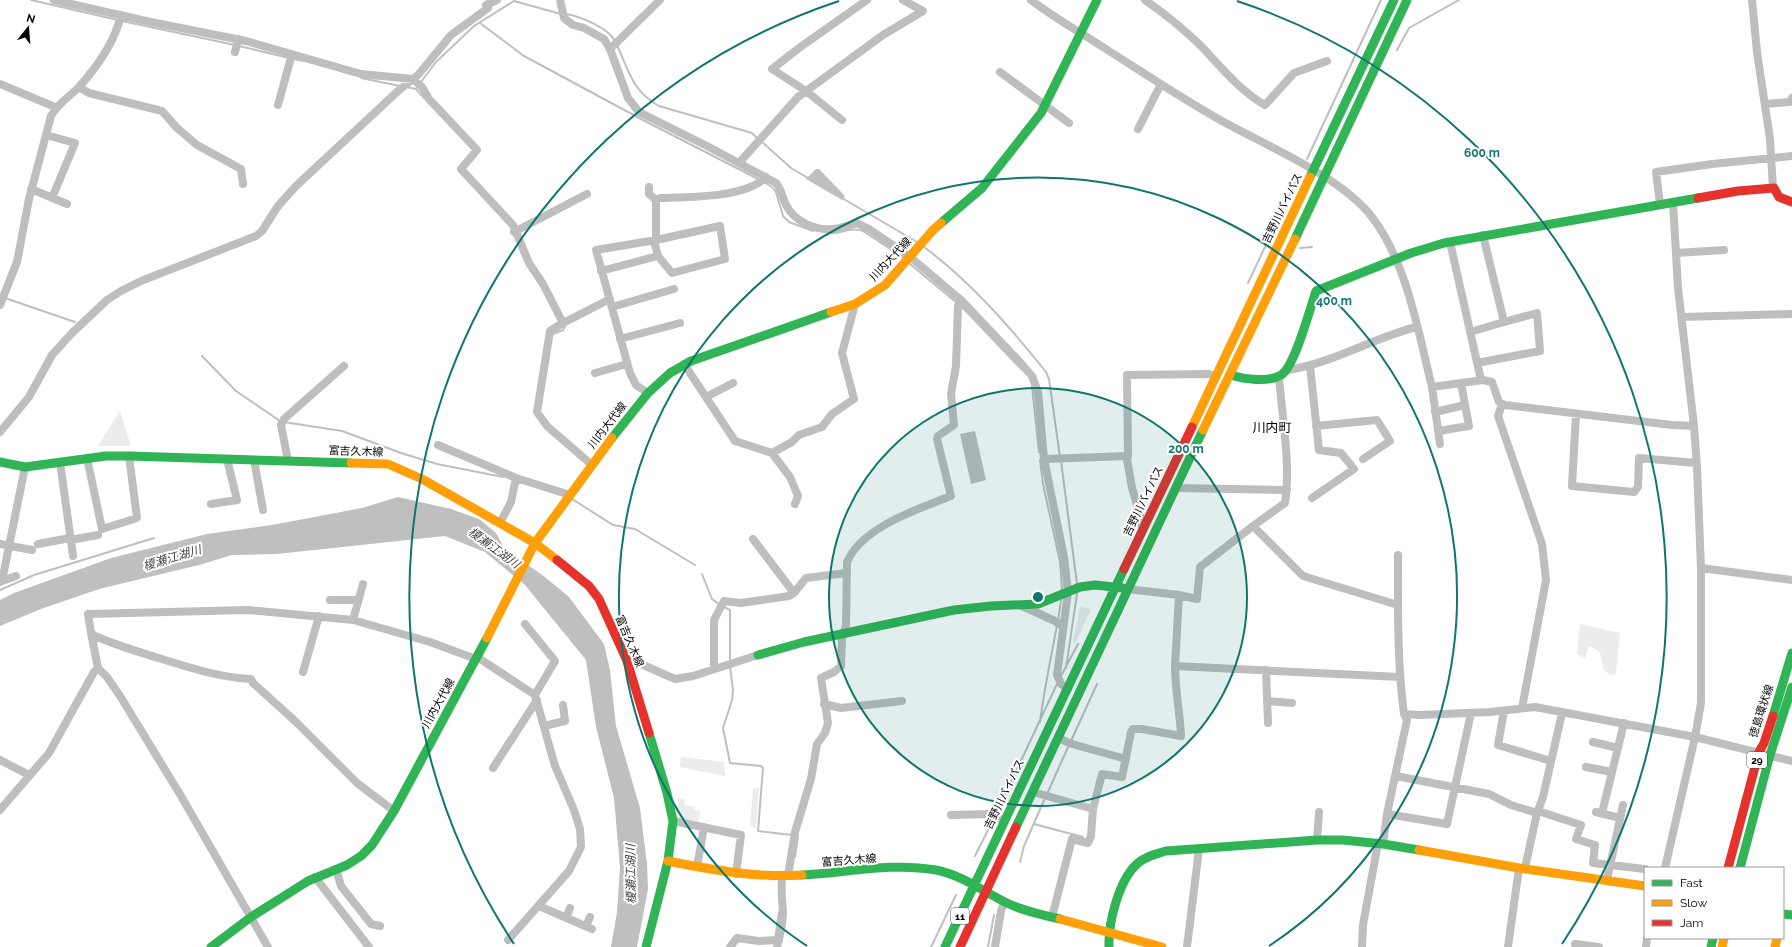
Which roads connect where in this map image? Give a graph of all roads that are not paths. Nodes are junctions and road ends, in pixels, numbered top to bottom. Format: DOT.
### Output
graph roads {
  1 [pos="54,0"];
  2 [pos="497,0"];
  3 [pos="560,0"];
  4 [pos="660,0"];
  5 [pos="867,0"];
  6 [pos="903,0"];
  7 [pos="1031,0"];
  8 [pos="1097,0"];
  9 [pos="1145,0"];
  10 [pos="1394,0"];
  11 [pos="1407,0"];
  12 [pos="1752,0"];
  13 [pos="485,3"];
  14 [pos="121,16"];
  15 [pos="1081,33"];
  16 [pos="238,39"];
  17 [pos="614,45"];
  18 [pos="235,52"];
  19 [pos="292,54"];
  20 [pos="1326,61"];
  21 [pos="1000,72"];
  22 [pos="0,84"];
  23 [pos="412,84"];
  24 [pos="1160,84"];
  25 [pos="78,87"];
  26 [pos="806,91"];
  27 [pos="1792,98"];
  28 [pos="1765,104"];
  29 [pos="278,105"];
  30 [pos="1045,105"];
  31 [pos="55,108"];
  32 [pos="842,120"];
  33 [pos="1069,123"];
  34 [pos="1138,129"];
  35 [pos="46,135"];
  36 [pos="1792,156"];
  37 [pos="1770,157"];
  38 [pos="739,163"];
  39 [pos="1313,171"];
  40 [pos="1324,177"];
  41 [pos="763,180"];
  42 [pos="243,184"];
  43 [pos="649,187"];
  44 [pos="1773,188"];
  45 [pos="31,189"];
  46 [pos="587,194"];
  47 [pos="52,198"];
  48 [pos="656,200"];
  49 [pos="1673,202"];
  50 [pos="1792,202"];
  51 [pos="67,204"];
  52 [pos="1660,204"];
  53 [pos="514,232"];
  54 [pos="1483,235"];
  55 [pos="655,241"];
  56 [pos="1450,242"];
  57 [pos="1724,250"];
  58 [pos="1676,253"];
  59 [pos="658,256"];
  60 [pos="907,259"];
  61 [pos="1396,259"];
  62 [pos="601,271"];
  63 [pos="674,289"];
  64 [pos="2,300"];
  65 [pos="611,303"];
  66 [pos="959,303"];
  67 [pos="855,304"];
  68 [pos="1792,314"];
  69 [pos="1682,317"];
  70 [pos="1504,322"];
  71 [pos="562,323"];
  72 [pos="680,323"];
  73 [pos="1416,327"];
  74 [pos="1470,332"];
  75 [pos="620,339"];
  76 [pos="1477,363"];
  77 [pos="627,364"];
  78 [pos="684,364"];
  79 [pos="344,366"];
  80 [pos="1310,366"];
  81 [pos="1288,370"];
  82 [pos="595,373"];
  83 [pos="1230,375"];
  84 [pos="1216,376"];
  85 [pos="1279,377"];
  86 [pos="1481,380"];
  87 [pos="733,383"];
  88 [pos="1461,383"];
  89 [pos="1432,387"];
  90 [pos="648,393"];
  91 [pos="706,397"];
  92 [pos="1502,404"];
  93 [pos="1465,406"];
  94 [pos="1435,412"];
  95 [pos="1576,414"];
  96 [pos="1316,426"];
  97 [pos="1694,426"];
  98 [pos="1438,431"];
  99 [pos="0,432"];
  100 [pos="1440,444"];
  101 [pos="438,445"];
  102 [pos="772,453"];
  103 [pos="129,456"];
  104 [pos="1128,456"];
  105 [pos="87,458"];
  106 [pos="228,459"];
  107 [pos="1044,459"];
  108 [pos="1363,459"];
  109 [pos="254,460"];
  110 [pos="288,461"];
  111 [pos="0,462"];
  112 [pos="60,462"];
  113 [pos="1696,463"];
  114 [pos="592,465"];
  115 [pos="25,468"];
  116 [pos="516,478"];
  117 [pos="1177,488"];
  118 [pos="1287,490"];
  119 [pos="570,495"];
  120 [pos="1312,498"];
  121 [pos="211,504"];
  122 [pos="795,504"];
  123 [pos="263,510"];
  124 [pos="500,523"];
  125 [pos="1253,526"];
  126 [pos="1142,530"];
  127 [pos="98,535"];
  128 [pos="70,539"];
  129 [pos="752,539"];
  130 [pos="535,543"];
  131 [pos="38,544"];
  132 [pos="4,545"];
  133 [pos="32,550"];
  134 [pos="73,556"];
  135 [pos="1398,556"];
  136 [pos="1701,568"];
  137 [pos="846,573"];
  138 [pos="16,576"];
  139 [pos="1792,580"];
  140 [pos="1,581"];
  141 [pos="363,584"];
  142 [pos="1116,587"];
  143 [pos="1127,589"];
  144 [pos="1069,592"];
  145 [pos="794,593"];
  146 [pos="1179,595"];
  147 [pos="330,600"];
  148 [pos="358,600"];
  149 [pos="1020,605"];
  150 [pos="1398,605"];
  151 [pos="319,616"];
  152 [pos="353,620"];
  153 [pos="525,624"];
  154 [pos="1059,624"];
  155 [pos="91,633"];
  156 [pos="844,633"];
  157 [pos="1792,654"];
  158 [pos="758,655"];
  159 [pos="476,658"];
  160 [pos="627,661"];
  161 [pos="1175,666"];
  162 [pos="98,668"];
  163 [pos="714,669"];
  164 [pos="1266,670"];
  165 [pos="302,672"];
  166 [pos="1400,677"];
  167 [pos="1792,687"];
  168 [pos="1068,689"];
  169 [pos="536,697"];
  170 [pos="902,701"];
  171 [pos="1267,701"];
  172 [pos="1292,703"];
  173 [pos="824,704"];
  174 [pos="563,705"];
  175 [pos="1522,708"];
  176 [pos="1504,711"];
  177 [pos="1471,713"];
  178 [pos="1562,713"];
  179 [pos="1404,714"];
  180 [pos="1268,723"];
  181 [pos="1624,723"];
  182 [pos="544,726"];
  183 [pos="1695,737"];
  184 [pos="1058,738"];
  185 [pos="1593,742"];
  186 [pos="1618,748"];
  187 [pos="1759,752"];
  188 [pos="1770,755"];
  189 [pos="1126,759"];
  190 [pos="1792,760"];
  191 [pos="1551,761"];
  192 [pos="1,762"];
  193 [pos="1586,767"];
  194 [pos="493,768"];
  195 [pos="1612,772"];
  196 [pos="29,775"];
  197 [pos="1396,776"];
  198 [pos="1456,787"];
  199 [pos="1033,792"];
  200 [pos="1624,805"];
  201 [pos="0,809"];
  202 [pos="1093,809"];
  203 [pos="394,810"];
  204 [pos="1319,812"];
  205 [pos="1537,812"];
  206 [pos="1387,814"];
  207 [pos="951,815"];
  208 [pos="998,818"];
  209 [pos="1620,818"];
  210 [pos="673,821"];
  211 [pos="704,827"];
  212 [pos="1317,840"];
  213 [pos="1380,844"];
  214 [pos="1199,849"];
  215 [pos="668,861"];
  216 [pos="1610,865"];
  217 [pos="697,867"];
  218 [pos="1665,867"];
  219 [pos="1728,867"];
  220 [pos="1740,867"];
  221 [pos="1522,868"];
  222 [pos="336,869"];
  223 [pos="1644,869"];
  224 [pos="736,874"];
  225 [pos="785,876"];
  226 [pos="315,877"];
  227 [pos="1608,880"];
  228 [pos="974,884"];
  229 [pos="1644,886"];
  230 [pos="987,892"];
  231 [pos="1004,903"];
  232 [pos="539,906"];
  233 [pos="570,908"];
  234 [pos="251,917"];
  235 [pos="590,917"];
  236 [pos="1052,917"];
  237 [pos="566,918"];
  238 [pos="380,926"];
  239 [pos="1108,932"];
  240 [pos="508,940"];
  241 [pos="776,942"];
  242 [pos="1575,944"];
  243 [pos="211,947"];
  244 [pos="268,947"];
  245 [pos="369,947"];
  246 [pos="646,947"];
  247 [pos="730,947"];
  248 [pos="945,947"];
  249 [pos="960,947"];
  250 [pos="995,947"];
  251 [pos="1109,947"];
  252 [pos="1162,947"];
  253 [pos="1187,947"];
  254 [pos="1362,947"];
  255 [pos="1508,947"];
  256 [pos="1590,947"];
  257 [pos="1599,947"];
  1 -- 14 [label="street"];
  2 -- 13 [label="street"];
  3 -- 17 [label="street"];
  4 -- 17 [label="street"];
  5 -- 26 [label="street"];
  6 -- 26 [label="street"];
  7 -- 15 [label="street"];
  8 -- 15 [label="main road, 川内大代線"];
  9 -- 20 [label="street"];
  10 -- 39 [label="main road, 吉野川バイパス / 11"];
  11 -- 40 [label="main road, 11"];
  12 -- 28 [label="street"];
  13 -- 23 [label="street"];
  14 -- 16 [label="street"];
  14 -- 25 [label="street"];
  15 -- 24 [label="street"];
  15 -- 30 [label="main road, 川内大代線"];
  16 -- 18 [label="street"];
  16 -- 19 [label="street"];
  17 -- 38 [label="street"];
  19 -- 23 [label="street"];
  19 -- 29 [label="street"];
  21 -- 30 [label="street"];
  22 -- 31 [label="street"];
  23 -- 53 [label="street"];
  23 -- 99 [label="street"];
  24 -- 34 [label="street"];
  24 -- 39 [label="street"];
  25 -- 31 [label="street"];
  25 -- 42 [label="street"];
  26 -- 32 [label="street"];
  26 -- 38 [label="street"];
  27 -- 28 [label="street"];
  28 -- 37 [label="street"];
  30 -- 33 [label="street"];
  30 -- 60 [label="main road, 川内大代線"];
  31 -- 35 [label="street"];
  35 -- 45 [label="street"];
  35 -- 47 [label="street"];
  36 -- 37 [label="street"];
  37 -- 44 [label="street"];
  37 -- 52 [label="street"];
  38 -- 41 [label="street"];
  39 -- 40 [label="street"];
  39 -- 84 [label="main road, 吉野川バイパス / 11"];
  40 -- 61 [label="street"];
  40 -- 83 [label="main road, 11"];
  41 -- 48 [label="street"];
  41 -- 60 [label="street"];
  43 -- 48 [label="street"];
  44 -- 49 [label="main road"];
  44 -- 50 [label="main road"];
  45 -- 47 [label="street"];
  45 -- 64 [label="street"];
  46 -- 53 [label="street"];
  47 -- 51 [label="street"];
  48 -- 55 [label="street"];
  49 -- 52 [label="main road"];
  49 -- 58 [label="street"];
  52 -- 54 [label="main road"];
  53 -- 71 [label="street"];
  54 -- 56 [label="main road"];
  54 -- 70 [label="street"];
  55 -- 59 [label="street"];
  55 -- 59 [label="street"];
  55 -- 62 [label="street"];
  56 -- 61 [label="main road"];
  56 -- 74 [label="street"];
  57 -- 58 [label="street"];
  58 -- 69 [label="street"];
  59 -- 62 [label="street"];
  60 -- 66 [label="street"];
  60 -- 67 [label="main road, 川内大代線"];
  61 -- 73 [label="street"];
  61 -- 81 [label="main road"];
  62 -- 65 [label="street"];
  63 -- 65 [label="street"];
  65 -- 71 [label="street"];
  65 -- 75 [label="street"];
  66 -- 107 [label="street"];
  66 -- 137 [label="street"];
  67 -- 78 [label="main road, 川内大代線"];
  67 -- 102 [label="street"];
  68 -- 69 [label="street"];
  69 -- 97 [label="street"];
  70 -- 74 [label="street"];
  70 -- 76 [label="street"];
  71 -- 114 [label="street"];
  72 -- 75 [label="street"];
  73 -- 80 [label="street"];
  73 -- 89 [label="street"];
  74 -- 76 [label="street"];
  75 -- 77 [label="street"];
  76 -- 86 [label="street"];
  77 -- 82 [label="street"];
  77 -- 90 [label="street"];
  78 -- 90 [label="main road, 川内大代線"];
  78 -- 91 [label="street"];
  79 -- 110 [label="street"];
  80 -- 81 [label="street"];
  80 -- 96 [label="street"];
  81 -- 85 [label="main road"];
  83 -- 85 [label="main road"];
  83 -- 117 [label="main road, 11"];
  84 -- 104 [label="street"];
  84 -- 126 [label="main road, 吉野川バイパス / 11"];
  85 -- 118 [label="street"];
  86 -- 88 [label="street"];
  86 -- 92 [label="street"];
  87 -- 91 [label="street"];
  88 -- 89 [label="street"];
  88 -- 93 [label="street"];
  89 -- 94 [label="street"];
  90 -- 114 [label="main road, 川内大代線"];
  91 -- 102 [label="street"];
  92 -- 95 [label="street"];
  92 -- 175 [label="street"];
  93 -- 94 [label="street"];
  93 -- 98 [label="street"];
  94 -- 98 [label="street"];
  95 -- 97 [label="street"];
  95 -- 113 [label="street"];
  96 -- 108 [label="street"];
  96 -- 120 [label="street"];
  97 -- 113 [label="street"];
  98 -- 100 [label="street"];
  101 -- 116 [label="street"];
  102 -- 122 [label="street"];
  103 -- 105 [label="main road, 富吉久木線"];
  103 -- 105 [label="street"];
  103 -- 106 [label="main road, 富吉久木線"];
  104 -- 107 [label="street"];
  104 -- 126 [label="street"];
  105 -- 112 [label="main road, 富吉久木線"];
  106 -- 109 [label="main road, 富吉久木線"];
  106 -- 121 [label="street"];
  107 -- 144 [label="street"];
  109 -- 110 [label="main road, 富吉久木線"];
  109 -- 123 [label="street"];
  110 -- 124 [label="main road, 富吉久木線"];
  111 -- 115 [label="main road, 富吉久木線"];
  112 -- 115 [label="main road, 富吉久木線"];
  112 -- 128 [label="street"];
  113 -- 136 [label="street"];
  114 -- 119 [label="main road, 川内大代線"];
  115 -- 132 [label="street"];
  116 -- 119 [label="street"];
  116 -- 124 [label="street"];
  117 -- 118 [label="street"];
  117 -- 143 [label="main road, 11"];
  118 -- 125 [label="street"];
  119 -- 130 [label="main road, 川内大代線"];
  124 -- 130 [label="main road, 富吉久木線"];
  125 -- 146 [label="street"];
  125 -- 150 [label="street"];
  126 -- 142 [label="main road, 吉野川バイパス / 11"];
  127 -- 128 [label="street"];
  128 -- 131 [label="street"];
  128 -- 134 [label="street"];
  129 -- 145 [label="street"];
  130 -- 159 [label="main road, 川内大代線"];
  130 -- 160 [label="main road, 富吉久木線"];
  132 -- 133 [label="street"];
  132 -- 140 [label="street"];
  135 -- 150 [label="street"];
  136 -- 139 [label="street"];
  136 -- 183 [label="street"];
  137 -- 145 [label="street"];
  137 -- 156 [label="street"];
  138 -- 140 [label="street"];
  141 -- 148 [label="street"];
  142 -- 143 [label="main road"];
  142 -- 144 [label="main road"];
  142 -- 168 [label="main road, 吉野川バイパス / 11"];
  143 -- 146 [label="street"];
  143 -- 184 [label="main road, 11"];
  144 -- 149 [label="main road"];
  144 -- 154 [label="street"];
  145 -- 163 [label="street"];
  146 -- 161 [label="street"];
  147 -- 148 [label="street"];
  148 -- 152 [label="street"];
  149 -- 154 [label="street"];
  149 -- 156 [label="main road"];
  150 -- 166 [label="street"];
  151 -- 152 [label="street"];
  151 -- 155 [label="street"];
  151 -- 165 [label="street"];
  152 -- 159 [label="street"];
  153 -- 169 [label="street"];
  154 -- 168 [label="street"];
  155 -- 162 [label="street"];
  155 -- 203 [label="street"];
  156 -- 158 [label="main road"];
  156 -- 173 [label="street"];
  157 -- 187 [label="main road, 徳島環状線 / 29"];
  158 -- 163 [label="street"];
  159 -- 169 [label="street"];
  159 -- 203 [label="main road, 川内大代線"];
  160 -- 163 [label="street"];
  160 -- 210 [label="main road, 富吉久木線"];
  161 -- 164 [label="street"];
  161 -- 189 [label="street"];
  162 -- 196 [label="street"];
  162 -- 234 [label="street"];
  164 -- 166 [label="street"];
  164 -- 171 [label="street"];
  166 -- 179 [label="street"];
  167 -- 188 [label="main road, 徳島環状線 / 29"];
  168 -- 208 [label="main road, 吉野川バイパス / 11"];
  169 -- 182 [label="street"];
  169 -- 194 [label="street"];
  170 -- 173 [label="street"];
  171 -- 172 [label="street"];
  171 -- 180 [label="street"];
  173 -- 225 [label="street"];
  174 -- 182 [label="street"];
  175 -- 176 [label="street"];
  175 -- 178 [label="street"];
  176 -- 177 [label="street"];
  176 -- 191 [label="street"];
  177 -- 179 [label="street"];
  177 -- 198 [label="street"];
  178 -- 181 [label="street"];
  178 -- 191 [label="street"];
  179 -- 197 [label="street"];
  181 -- 183 [label="street"];
  181 -- 186 [label="street"];
  182 -- 232 [label="street"];
  183 -- 187 [label="street"];
  183 -- 218 [label="street"];
  184 -- 189 [label="street"];
  184 -- 199 [label="main road, 11"];
  185 -- 186 [label="street"];
  186 -- 195 [label="street"];
  187 -- 188 [label="street"];
  187 -- 219 [label="main road, 徳島環状線 / 29"];
  188 -- 190 [label="street"];
  188 -- 220 [label="main road, 徳島環状線 / 29"];
  189 -- 202 [label="street"];
  191 -- 205 [label="street"];
  192 -- 196 [label="street"];
  193 -- 195 [label="street"];
  195 -- 209 [label="street"];
  196 -- 201 [label="street"];
  197 -- 198 [label="street"];
  197 -- 206 [label="street"];
  198 -- 205 [label="street"];
  198 -- 206 [label="street"];
  199 -- 202 [label="street"];
  199 -- 230 [label="main road, 11"];
  200 -- 209 [label="street"];
  202 -- 236 [label="street"];
  203 -- 222 [label="main road, 川内大代線"];
  204 -- 212 [label="street"];
  205 -- 216 [label="street"];
  205 -- 221 [label="street"];
  206 -- 213 [label="street"];
  207 -- 208 [label="street"];
  208 -- 228 [label="main road, 吉野川バイパス / 11"];
  209 -- 216 [label="street"];
  210 -- 211 [label="street"];
  210 -- 215 [label="main road, 富吉久木線"];
  211 -- 217 [label="street"];
  211 -- 224 [label="street"];
  212 -- 213 [label="main road"];
  212 -- 214 [label="main road"];
  213 -- 221 [label="main road"];
  213 -- 254 [label="street"];
  214 -- 239 [label="main road"];
  214 -- 253 [label="street"];
  215 -- 217 [label="main road, 富吉久木線"];
  215 -- 246 [label="main road"];
  216 -- 223 [label="street"];
  216 -- 227 [label="street"];
  217 -- 224 [label="main road, 富吉久木線"];
  221 -- 227 [label="main road"];
  221 -- 255 [label="street"];
  222 -- 226 [label="main road, 川内大代線"];
  222 -- 238 [label="street"];
  224 -- 225 [label="main road, 富吉久木線"];
  225 -- 228 [label="main road, 富吉久木線"];
  225 -- 241 [label="street"];
  226 -- 234 [label="main road, 川内大代線"];
  226 -- 245 [label="street"];
  227 -- 229 [label="main road"];
  228 -- 230 [label="main road, 富吉久木線"];
  228 -- 248 [label="main road, 吉野川バイパス / 11"];
  230 -- 231 [label="main road, 富吉久木線"];
  230 -- 249 [label="main road, 11"];
  231 -- 236 [label="main road, 富吉久木線"];
  231 -- 250 [label="street"];
  232 -- 237 [label="street"];
  232 -- 240 [label="street"];
  233 -- 237 [label="street"];
  234 -- 243 [label="main road, 川内大代線"];
  234 -- 244 [label="street"];
  235 -- 237 [label="street"];
  236 -- 239 [label="main road, 富吉久木線"];
  239 -- 251 [label="main road"];
  239 -- 252 [label="main road, 富吉久木線"];
  241 -- 247 [label="street"];
  242 -- 256 [label="street"];
  256 -- 257 [label="street"];
}
